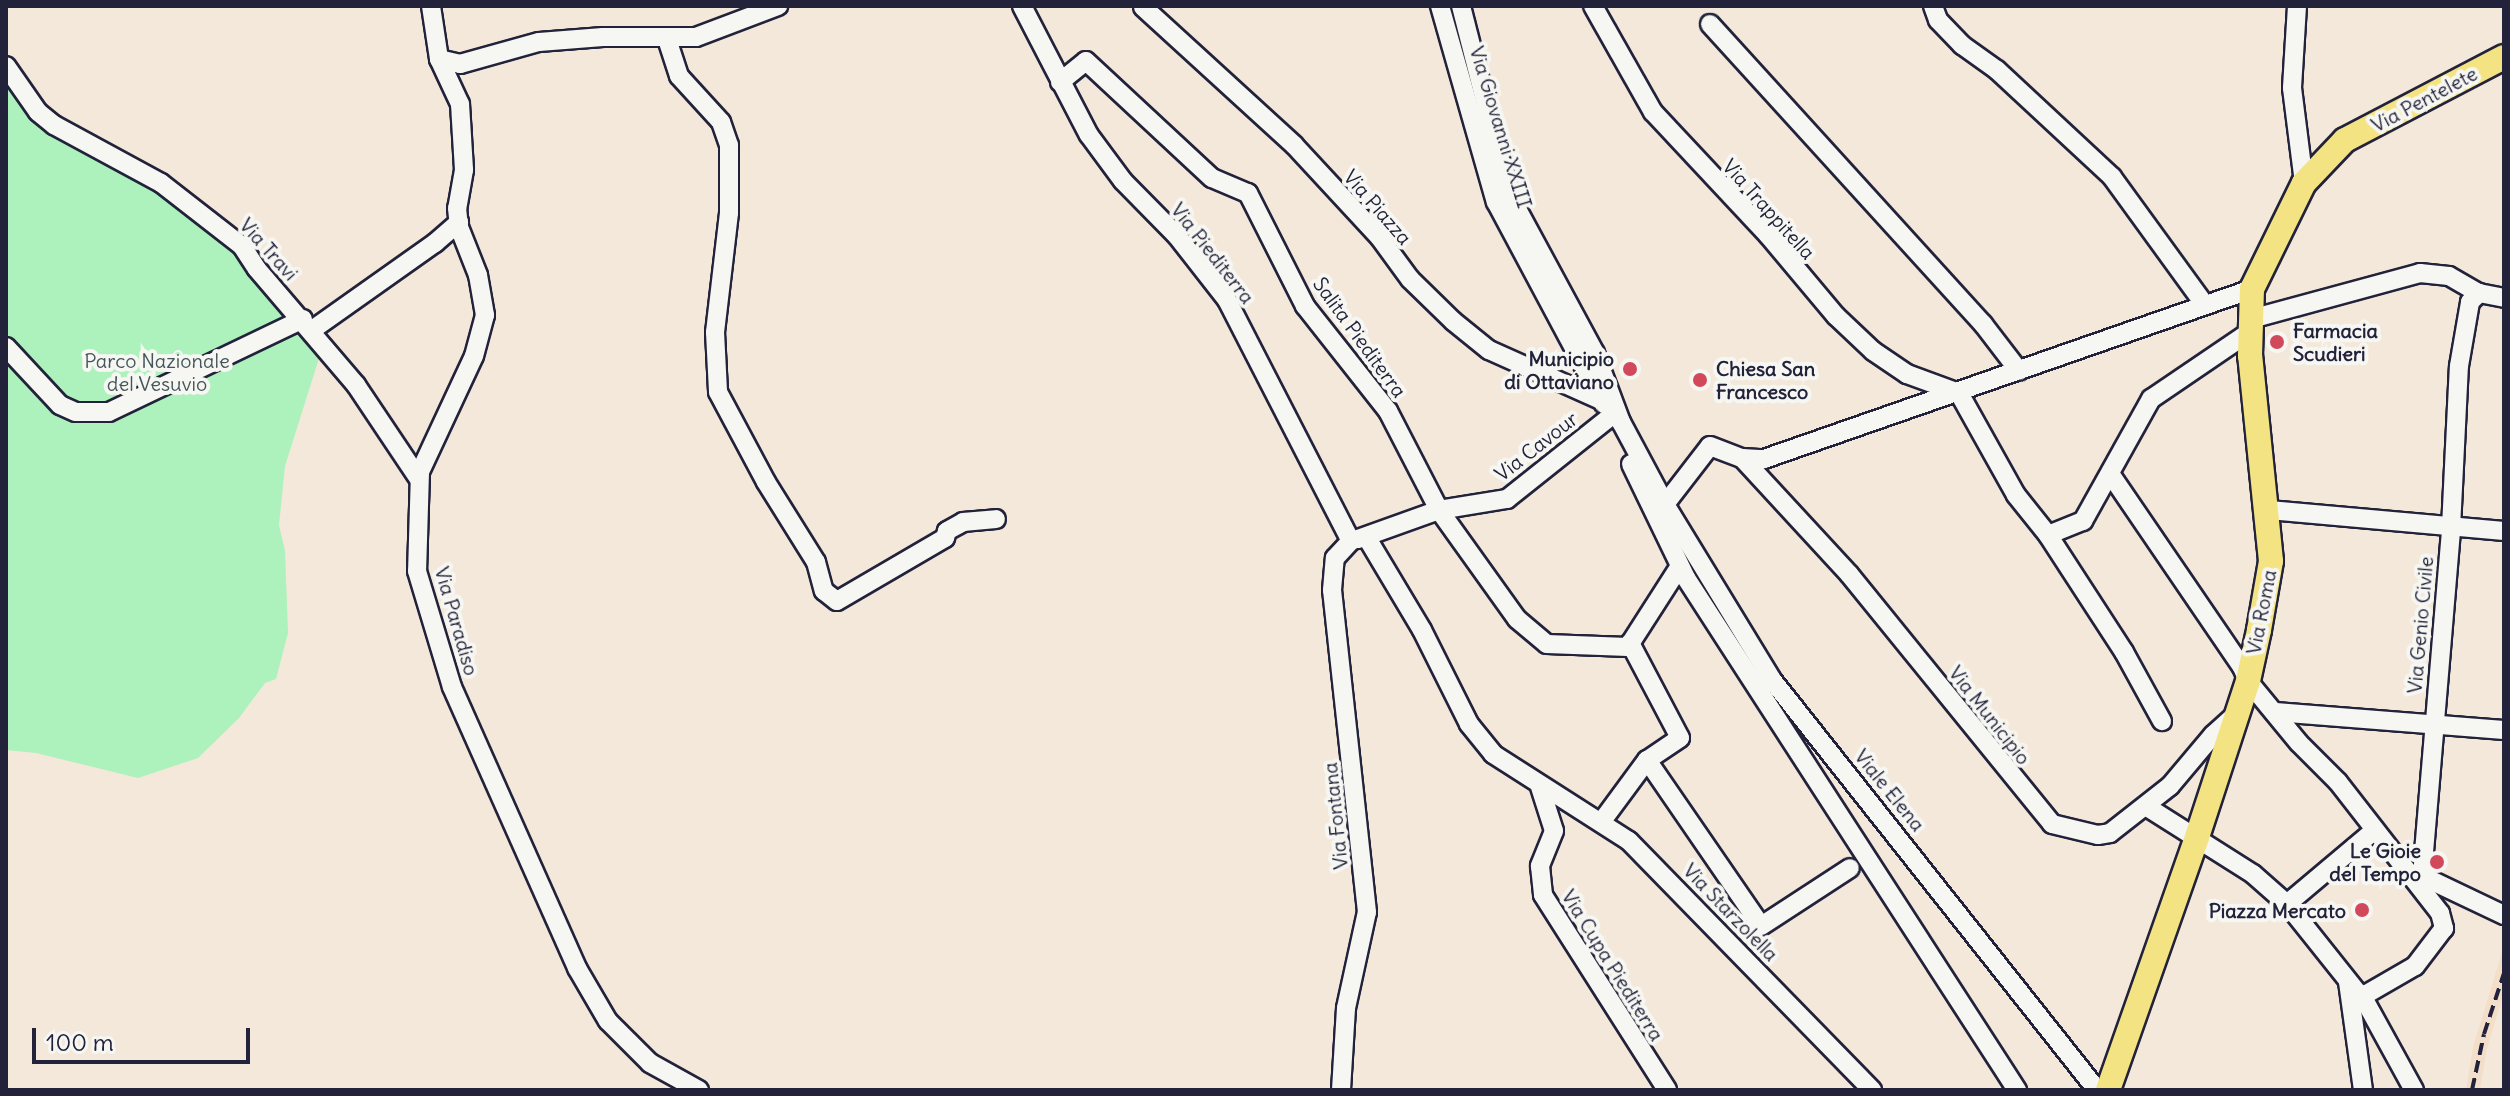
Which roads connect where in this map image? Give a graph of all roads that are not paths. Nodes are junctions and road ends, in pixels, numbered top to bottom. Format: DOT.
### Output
graph roads {
  1 [pos="431,6"];
  2 [pos="778,6"];
  3 [pos="1022,6"];
  4 [pos="1144,6"];
  5 [pos="1440,6"];
  6 [pos="1461,6"];
  7 [pos="1593,6"];
  8 [pos="1933,6"];
  9 [pos="2297,6"];
  10 [pos="740,13"];
  11 [pos="1710,24"];
  12 [pos="667,39"];
  13 [pos="439,59"];
  14 [pos="2502,62"];
  15 [pos="6,66"];
  16 [pos="1060,82"];
  17 [pos="2345,140"];
  18 [pos="2304,183"];
  19 [pos="459,222"];
  20 [pos="2252,289"];
  21 [pos="2479,293"];
  22 [pos="2504,298"];
  23 [pos="2205,305"];
  24 [pos="308,324"];
  25 [pos="2251,325"];
  26 [pos="6,347"];
  27 [pos="2019,371"];
  28 [pos="1959,393"];
  29 [pos="1606,409"];
  30 [pos="1742,458"];
  31 [pos="2111,475"];
  32 [pos="419,479"];
  33 [pos="1439,510"];
  34 [pos="2269,510"];
  35 [pos="1660,511"];
  36 [pos="996,519"];
  37 [pos="2451,528"];
  38 [pos="2504,531"];
  39 [pos="2048,535"];
  40 [pos="1359,539"];
  41 [pos="1680,566"];
  42 [pos="1630,643"];
  43 [pos="2248,681"];
  44 [pos="2275,712"];
  45 [pos="2234,716"];
  46 [pos="2162,721"];
  47 [pos="2433,726"];
  48 [pos="2504,730"];
  49 [pos="1647,760"];
  50 [pos="1540,787"];
  51 [pos="2147,807"];
  52 [pos="1602,821"];
  53 [pos="2375,830"];
  54 [pos="2197,837"];
  55 [pos="1850,868"];
  56 [pos="2417,878"];
  57 [pos="2287,904"];
  58 [pos="2504,915"];
  59 [pos="1761,926"];
  60 [pos="1732,946"];
  61 [pos="2347,982"];
  62 [pos="2365,995"];
  63 [pos="699,1090"];
  64 [pos="1341,1090"];
  65 [pos="1667,1090"];
  66 [pos="1872,1090"];
  67 [pos="2017,1090"];
  68 [pos="2097,1090"];
  69 [pos="2108,1090"];
  70 [pos="2363,1090"];
  71 [pos="2414,1090"];
  1 -- 13 [label="street, Via Paradiso"];
  2 -- 10 [label="street"];
  3 -- 16 [label="street, Via Piediterra"];
  4 -- 29 [label="street, Via Piazza"];
  5 -- 29 [label="street, Via Giovanni XXIII"];
  6 -- 35 [label="street, Via Giovanni XXIII"];
  7 -- 28 [label="street, Via Trappitella"];
  8 -- 23 [label="street"];
  9 -- 18 [label="street"];
  10 -- 12 [label="street"];
  11 -- 27 [label="street"];
  12 -- 13 [label="street"];
  12 -- 36 [label="street"];
  13 -- 19 [label="street, Via Paradiso"];
  14 -- 17 [label="main road, Via Pentelete"];
  15 -- 24 [label="street, Via Travi"];
  16 -- 33 [label="street, Salita Piediterra"];
  16 -- 40 [label="street, Via Piediterra"];
  17 -- 18 [label="main road, Via Roma"];
  18 -- 20 [label="main road, Via Roma"];
  19 -- 24 [label="street"];
  19 -- 32 [label="street, Via Paradiso"];
  20 -- 23 [label="street"];
  20 -- 25 [label="main road, Via Roma"];
  21 -- 22 [label="street"];
  21 -- 25 [label="street"];
  21 -- 37 [label="street, Via Genio Civile"];
  23 -- 27 [label="street"];
  24 -- 26 [label="street"];
  24 -- 32 [label="street, Via Travi"];
  25 -- 31 [label="street"];
  25 -- 34 [label="main road, Via Roma"];
  27 -- 28 [label="street"];
  28 -- 30 [label="street"];
  28 -- 39 [label="street"];
  29 -- 33 [label="street, Via Cavour"];
  29 -- 35 [label="street, Via Giovanni XXIII"];
  30 -- 35 [label="street"];
  30 -- 51 [label="street, Via Municipio"];
  31 -- 39 [label="street"];
  31 -- 43 [label="street"];
  32 -- 63 [label="street, Via Paradiso"];
  33 -- 40 [label="street, Via Cavour"];
  33 -- 42 [label="street"];
  34 -- 37 [label="street"];
  34 -- 43 [label="main road, Via Roma"];
  35 -- 41 [label="street"];
  35 -- 68 [label="street, Viale Elena"];
  37 -- 38 [label="street"];
  37 -- 47 [label="street, Via Genio Civile"];
  39 -- 46 [label="street"];
  40 -- 50 [label="street"];
  40 -- 64 [label="street, Via Fontana"];
  41 -- 42 [label="street"];
  41 -- 67 [label="street"];
  42 -- 49 [label="street"];
  43 -- 44 [label="street"];
  43 -- 45 [label="main road, Via Roma"];
  44 -- 47 [label="street"];
  44 -- 53 [label="street"];
  45 -- 51 [label="street, Via Municipio"];
  45 -- 54 [label="main road, Via Roma"];
  47 -- 48 [label="street"];
  47 -- 56 [label="street, Via Genio Civile"];
  49 -- 52 [label="street"];
  49 -- 59 [label="street"];
  50 -- 52 [label="street, Via Starzolella"];
  50 -- 65 [label="street, Via Cupa Piediterra"];
  51 -- 54 [label="street"];
  52 -- 60 [label="street, Via Starzolella"];
  53 -- 56 [label="street"];
  53 -- 57 [label="street"];
  54 -- 57 [label="street"];
  54 -- 69 [label="main road, Via Roma"];
  55 -- 59 [label="street"];
  56 -- 58 [label="street"];
  56 -- 62 [label="street"];
  57 -- 61 [label="street"];
  59 -- 60 [label="street"];
  60 -- 66 [label="street, Via Starzolella"];
  61 -- 62 [label="street"];
  61 -- 70 [label="street"];
  62 -- 71 [label="street"];
}
